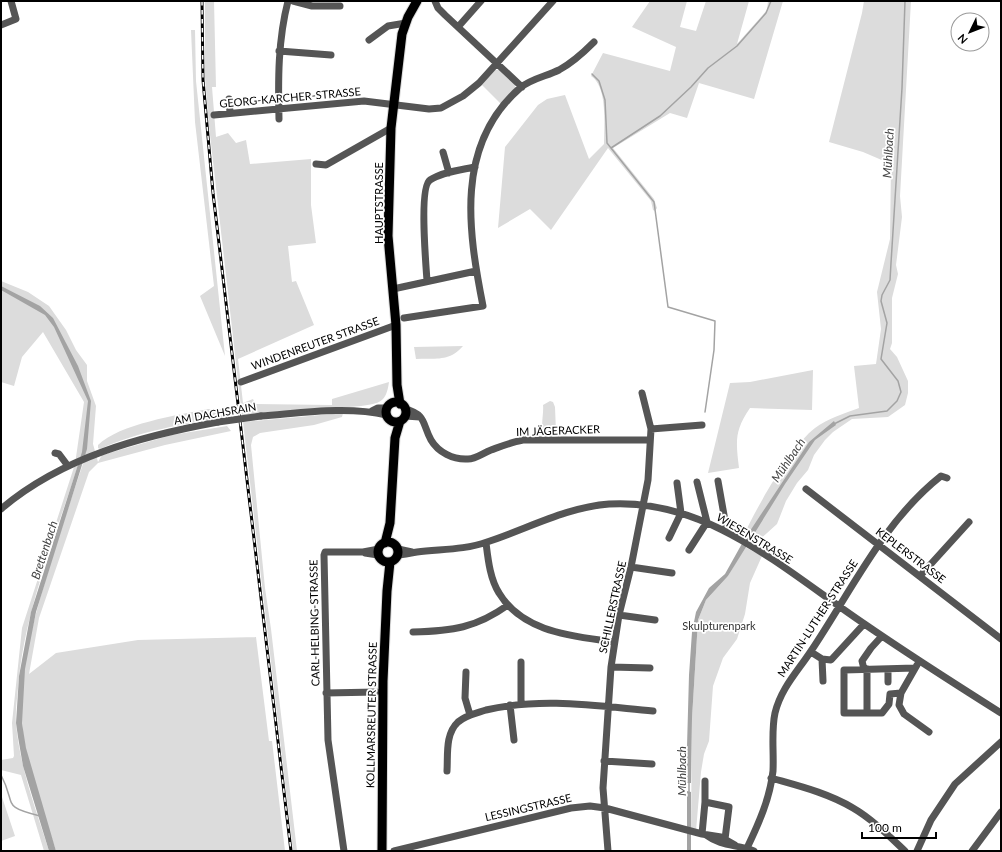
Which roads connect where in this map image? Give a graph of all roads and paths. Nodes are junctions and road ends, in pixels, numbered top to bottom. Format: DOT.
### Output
graph roads {
  1 [pos="11,1"];
  2 [pos="288,1"];
  3 [pos="293,1"];
  4 [pos="418,1"];
  5 [pos="435,1"];
  6 [pos="481,1"];
  7 [pos="554,1"];
  8 [pos="340,6"];
  9 [pos="406,23"];
  10 [pos="1,25"];
  11 [pos="458,27"];
  12 [pos="369,40"];
  13 [pos="594,42"];
  14 [pos="279,51"];
  15 [pos="331,54"];
  16 [pos="497,64"];
  17 [pos="522,87"];
  18 [pos="229,99"];
  19 [pos="392,104"];
  20 [pos="279,108"];
  21 [pos="230,113"];
  22 [pos="214,114"];
  23 [pos="279,119"];
  24 [pos="391,128"];
  25 [pos="443,152"];
  26 [pos="316,164"];
  27 [pos="475,167"];
  28 [pos="449,173"];
  29 [pos="476,271"];
  30 [pos="427,281"];
  31 [pos="393,288"];
  32 [pos="404,318"];
  33 [pos="396,325"];
  34 [pos="241,382"];
  35 [pos="642,393"];
  36 [pos="396,412"];
  37 [pos="702,425"];
  38 [pos="652,429"];
  39 [pos="650,440"];
  40 [pos="55,454"];
  41 [pos="72,465"];
  42 [pos="947,478"];
  43 [pos="718,481"];
  44 [pos="697,482"];
  45 [pos="677,483"];
  46 [pos="806,489"];
  47 [pos="644,505"];
  48 [pos="1,508"];
  49 [pos="681,513"];
  50 [pos="707,522"];
  51 [pos="969,522"];
  52 [pos="727,532"];
  53 [pos="668,538"];
  54 [pos="486,543"];
  55 [pos="878,544"];
  56 [pos="690,550"];
  57 [pos="325,552"];
  58 [pos="388,552"];
  59 [pos="632,567"];
  60 [pos="672,573"];
  61 [pos="920,576"];
  62 [pos="508,606"];
  63 [pos="838,606"];
  64 [pos="619,615"];
  65 [pos="655,620"];
  66 [pos="864,624"];
  67 [pos="414,632"];
  68 [pos="882,636"];
  69 [pos="1001,639"];
  70 [pos="614,642"];
  71 [pos="811,652"];
  72 [pos="822,659"];
  73 [pos="919,661"];
  74 [pos="521,662"];
  75 [pos="611,668"];
  76 [pos="650,668"];
  77 [pos="915,668"];
  78 [pos="865,669"];
  79 [pos="888,669"];
  80 [pos="466,672"];
  81 [pos="823,681"];
  82 [pos="888,682"];
  83 [pos="376,692"];
  84 [pos="326,693"];
  85 [pos="901,693"];
  86 [pos="521,704"];
  87 [pos="510,705"];
  88 [pos="607,707"];
  89 [pos="653,711"];
  90 [pos="867,712"];
  91 [pos="1001,713"];
  92 [pos="470,714"];
  93 [pos="929,732"];
  94 [pos="514,740"];
  95 [pos="1001,742"];
  96 [pos="604,761"];
  97 [pos="652,764"];
  98 [pos="447,771"];
  99 [pos="772,778"];
  100 [pos="706,781"];
  101 [pos="705,802"];
  102 [pos="605,808"];
  103 [pos="1001,812"];
  104 [pos="704,835"];
  105 [pos="725,839"];
  106 [pos="735,845"];
  107 [pos="747,848"];
  108 [pos="402,850"];
  109 [pos="344,851"];
  110 [pos="382,851"];
  111 [pos="394,851"];
  112 [pos="608,851"];
  113 [pos="754,851"];
  114 [pos="905,851"];
  115 [pos="917,851"];
  116 [pos="972,851"];
  1 -- 10 [label="street"];
  2 -- 14 [label="street"];
  3 -- 8 [label="street"];
  4 -- 9 [label="main road, HAUPTSTRASSE"];
  5 -- 11 [label="street"];
  6 -- 11 [label="street"];
  7 -- 16 [label="street, GEORG-KARCHER-STRASSE"];
  9 -- 12 [label="street"];
  9 -- 19 [label="main road, HAUPTSTRASSE"];
  11 -- 16 [label="street"];
  13 -- 17 [label="street"];
  14 -- 15 [label="street"];
  14 -- 20 [label="street"];
  16 -- 17 [label="street"];
  16 -- 19 [label="street, GEORG-KARCHER-STRASSE"];
  17 -- 27 [label="street"];
  18 -- 21 [label="street"];
  19 -- 20 [label="street, GEORG-KARCHER-STRASSE"];
  19 -- 24 [label="main road, HAUPTSTRASSE"];
  20 -- 21 [label="street, GEORG-KARCHER-STRASSE"];
  20 -- 23 [label="street"];
  21 -- 22 [label="street, GEORG-KARCHER-STRASSE"];
  24 -- 26 [label="street"];
  24 -- 31 [label="main road, HAUPTSTRASSE"];
  25 -- 28 [label="street"];
  27 -- 28 [label="street"];
  27 -- 29 [label="street"];
  28 -- 30 [label="street"];
  29 -- 30 [label="street"];
  29 -- 32 [label="street"];
  30 -- 31 [label="street"];
  31 -- 33 [label="main road, HAUPTSTRASSE"];
  33 -- 34 [label="street, WINDENREUTER STRASSE"];
  33 -- 36 [label="main road, HAUPTSTRASSE"];
  35 -- 38 [label="street, SCHILLERSTRASSE"];
  36 -- 39 [label="street, IM JÄGERACKER"];
  36 -- 41 [label="street, AM DACHSRAIN, bridge"];
  36 -- 58 [label="main road"];
  37 -- 38 [label="street"];
  38 -- 39 [label="street, SCHILLERSTRASSE"];
  39 -- 47 [label="street, SCHILLERSTRASSE"];
  40 -- 41 [label="street"];
  41 -- 48 [label="street, AM DACHSRAIN"];
  42 -- 55 [label="street, MARTIN-LUTHER-STRASSE"];
  43 -- 52 [label="street"];
  44 -- 50 [label="street"];
  45 -- 49 [label="street"];
  46 -- 55 [label="street, KEPLERSTRASSE"];
  47 -- 49 [label="street, WIESENSTRASSE"];
  47 -- 54 [label="street, WIESENSTRASSE"];
  47 -- 59 [label="street, SCHILLERSTRASSE"];
  49 -- 50 [label="street, WIESENSTRASSE"];
  49 -- 53 [label="street"];
  50 -- 52 [label="street, WIESENSTRASSE"];
  50 -- 56 [label="street"];
  51 -- 61 [label="street"];
  52 -- 63 [label="street, WIESENSTRASSE"];
  54 -- 58 [label="street, WIESENSTRASSE"];
  54 -- 62 [label="street"];
  55 -- 61 [label="street, KEPLERSTRASSE"];
  55 -- 63 [label="street, MARTIN-LUTHER-STRASSE"];
  57 -- 58 [label="street, WIESENSTRASSE"];
  57 -- 84 [label="street, CARL-HELBING-STRASSE"];
  58 -- 110 [label="main road, KOLLMARSREUTER STRASSE"];
  59 -- 60 [label="street"];
  59 -- 64 [label="street, SCHILLERSTRASSE"];
  61 -- 69 [label="street, KEPLERSTRASSE"];
  62 -- 67 [label="street"];
  62 -- 70 [label="street"];
  63 -- 66 [label="street, WIESENSTRASSE"];
  63 -- 71 [label="street, MARTIN-LUTHER-STRASSE"];
  64 -- 65 [label="street"];
  64 -- 70 [label="street, SCHILLERSTRASSE"];
  66 -- 68 [label="street, WIESENSTRASSE"];
  66 -- 72 [label="street"];
  68 -- 73 [label="street, WIESENSTRASSE"];
  68 -- 78 [label="street"];
  70 -- 75 [label="street, SCHILLERSTRASSE"];
  71 -- 72 [label="street"];
  71 -- 99 [label="street, MARTIN-LUTHER-STRASSE"];
  72 -- 81 [label="street"];
  73 -- 77 [label="street"];
  73 -- 91 [label="street, WIESENSTRASSE"];
  74 -- 86 [label="street"];
  75 -- 76 [label="street"];
  75 -- 88 [label="street, SCHILLERSTRASSE"];
  77 -- 79 [label="street"];
  77 -- 85 [label="street"];
  78 -- 79 [label="street"];
  78 -- 90 [label="street"];
  78 -- 90 [label="street"];
  79 -- 82 [label="street"];
  80 -- 92 [label="street"];
  83 -- 84 [label="street, CARL-HELBING-STRASSE"];
  84 -- 109 [label="street, CARL-HELBING-STRASSE"];
  85 -- 90 [label="street"];
  85 -- 93 [label="street"];
  86 -- 87 [label="street"];
  86 -- 88 [label="street"];
  87 -- 92 [label="street"];
  87 -- 94 [label="street"];
  88 -- 89 [label="street"];
  88 -- 96 [label="street, SCHILLERSTRASSE"];
  92 -- 98 [label="street"];
  95 -- 115 [label="street"];
  96 -- 97 [label="street"];
  96 -- 102 [label="street, SCHILLERSTRASSE"];
  99 -- 107 [label="street, MARTIN-LUTHER-STRASSE"];
  99 -- 114 [label="street"];
  100 -- 101 [label="street"];
  101 -- 104 [label="street"];
  101 -- 105 [label="street"];
  102 -- 104 [label="street, LESSINGSTRASSE"];
  102 -- 108 [label="street, LESSINGSTRASSE"];
  102 -- 112 [label="street, SCHILLERSTRASSE"];
  103 -- 116 [label="street"];
  104 -- 105 [label="street, LESSINGSTRASSE"];
  104 -- 106 [label="street, LESSINGSTRASSE"];
  105 -- 106 [label="street, LESSINGSTRASSE"];
  106 -- 107 [label="street, LESSINGSTRASSE"];
  107 -- 113 [label="street, LESSINGSTRASSE"];
  108 -- 111 [label="street, LESSINGSTRASSE"];
}
